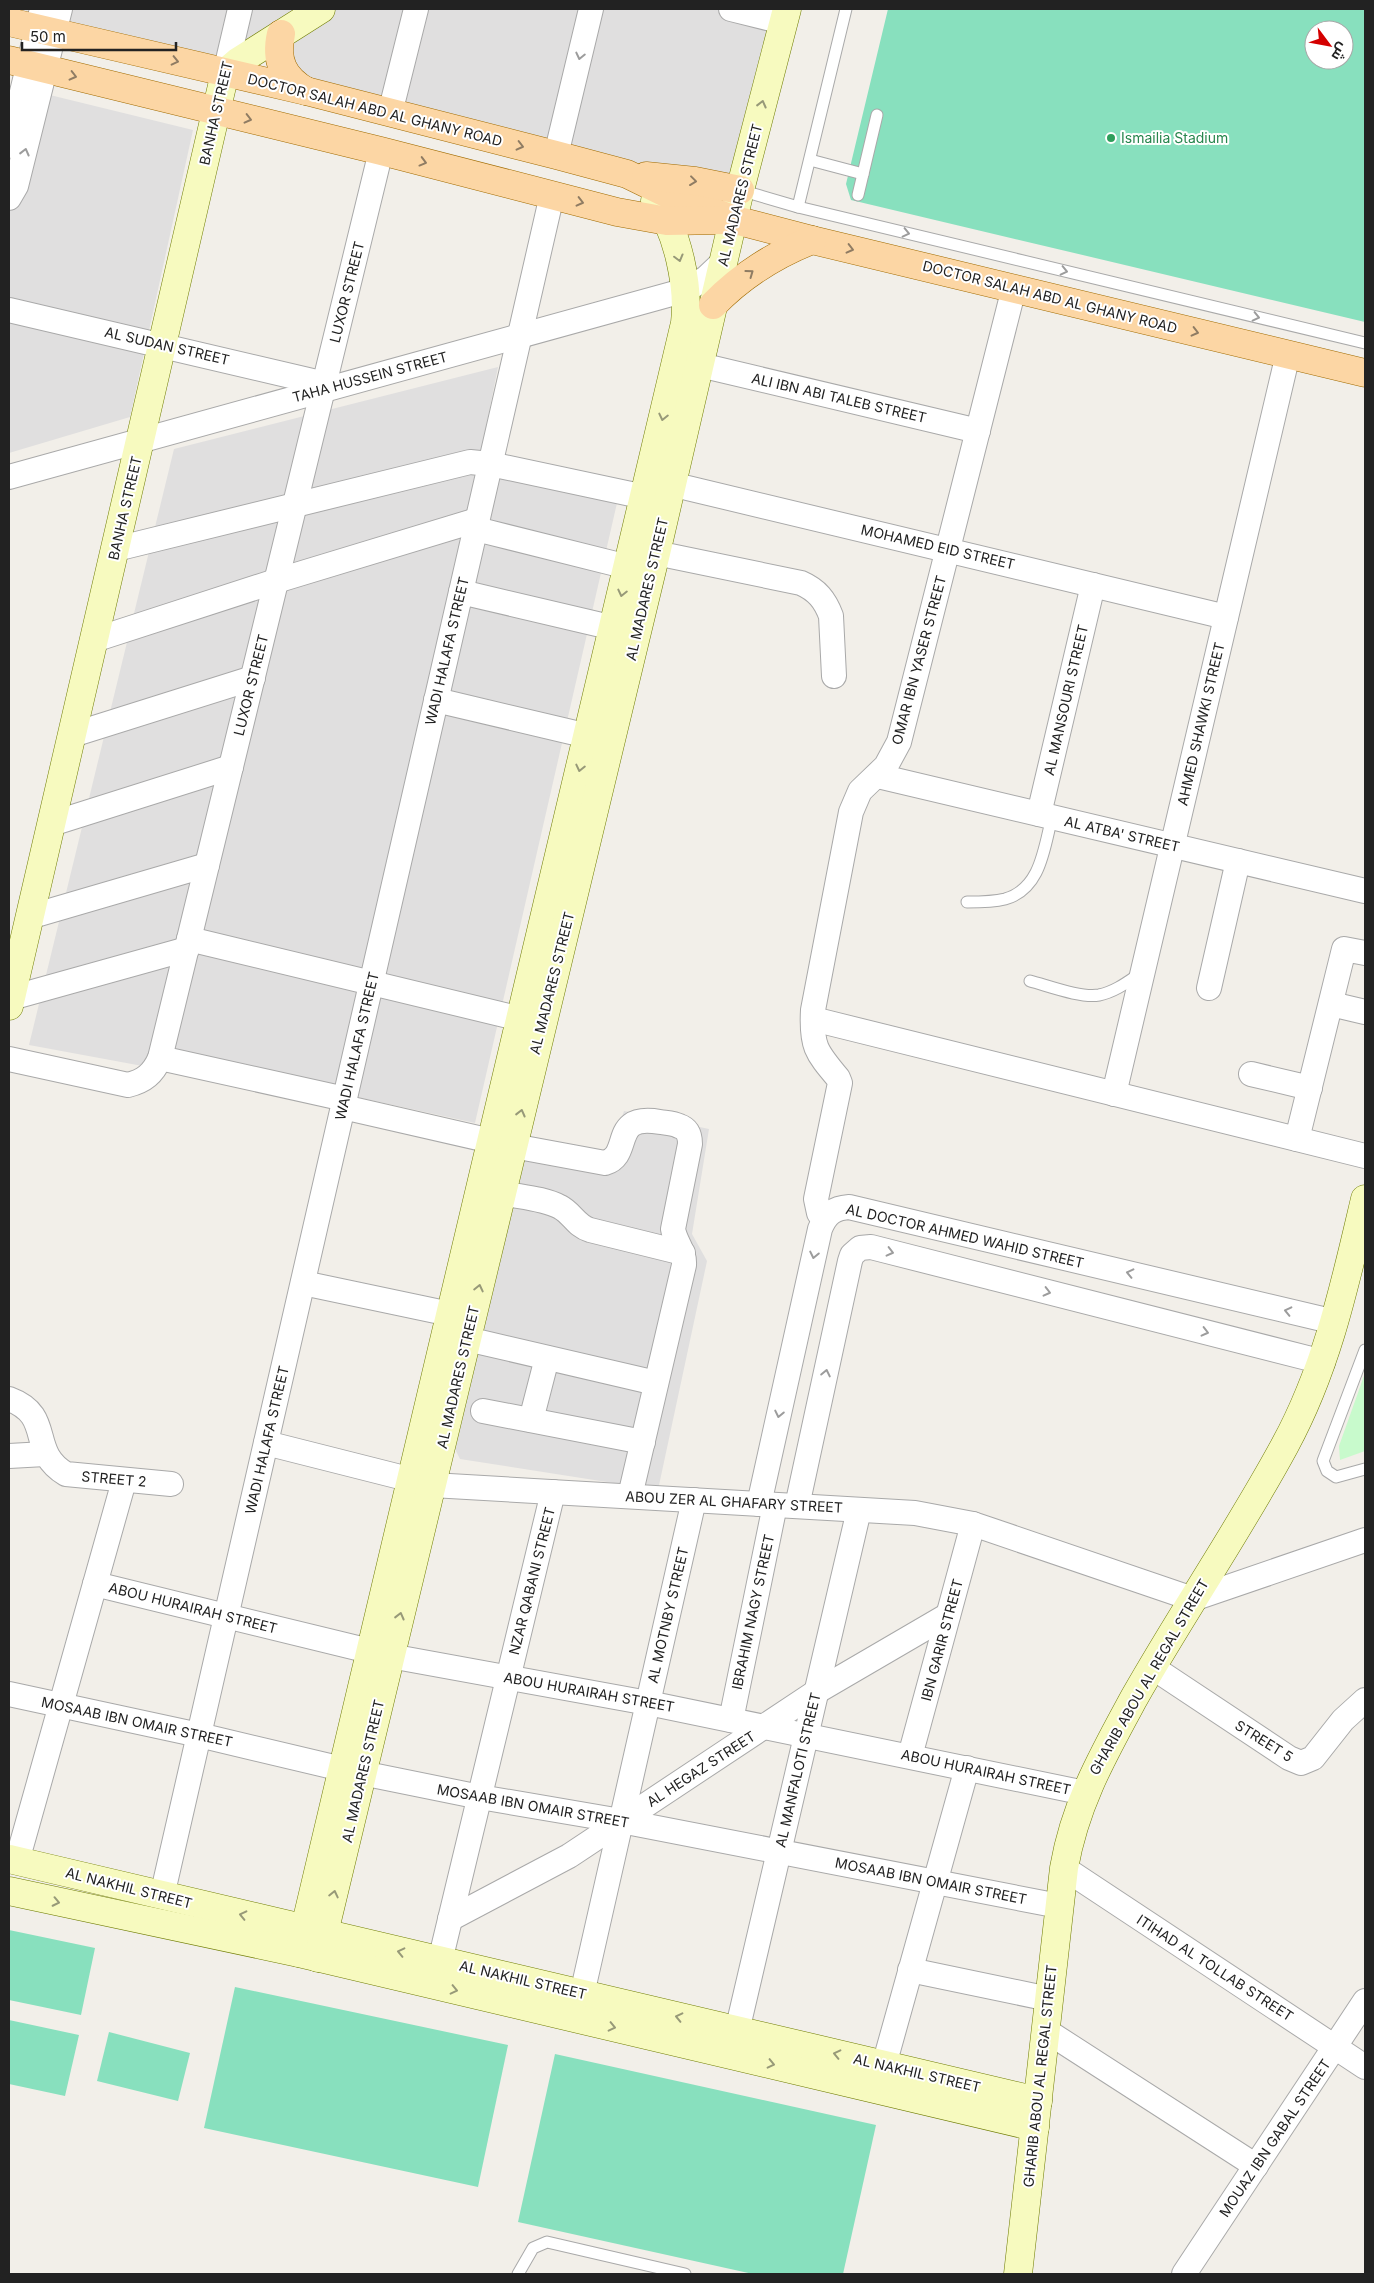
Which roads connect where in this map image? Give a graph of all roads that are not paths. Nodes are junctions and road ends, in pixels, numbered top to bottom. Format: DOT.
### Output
graph roads {
  1 [pos="240,9"];
  2 [pos="321,9"];
  3 [pos="416,9"];
  4 [pos="591,9"];
  5 [pos="731,9"];
  6 [pos="846,9"];
  7 [pos="785,16"];
  8 [pos="48,20"];
  9 [pos="9,22"];
  10 [pos="281,34"];
  11 [pos="27,65"];
  12 [pos="225,73"];
  13 [pos="306,91"];
  14 [pos="216,111"];
  15 [pos="390,113"];
  16 [pos="877,115"];
  17 [pos="9,146"];
  18 [pos="381,151"];
  19 [pos="556,155"];
  20 [pos="810,160"];
  21 [pos="627,174"];
  22 [pos="863,174"];
  23 [pos="740,190"];
  24 [pos="552,195"];
  25 [pos="858,195"];
  26 [pos="9,198"];
  27 [pos="798,207"];
  28 [pos="735,220"];
  29 [pos="667,221"];
  30 [pos="812,240"];
  31 [pos="724,261"];
  32 [pos="1014,288"];
  33 [pos="686,290"];
  34 [pos="713,305"];
  35 [pos="9,310"];
  36 [pos="519,336"];
  37 [pos="1365,343"];
  38 [pos="163,345"];
  39 [pos="1288,354"];
  40 [pos="700,365"];
  41 [pos="1365,373"];
  42 [pos="324,387"];
  43 [pos="978,431"];
  44 [pos="141,441"];
  45 [pos="490,464"];
  46 [pos="9,478"];
  47 [pos="655,486"];
  48 [pos="295,504"];
  49 [pos="476,525"];
  50 [pos="116,549"];
  51 [pos="948,550"];
  52 [pos="656,552"];
  53 [pos="628,566"];
  54 [pos="276,581"];
  55 [pos="1093,585"];
  56 [pos="461,592"];
  57 [pos="1226,616"];
  58 [pos="614,628"];
  59 [pos="94,640"];
  60 [pos="834,676"];
  61 [pos="253,678"];
  62 [pos="436,700"];
  63 [pos="72,735"];
  64 [pos="588,736"];
  65 [pos="231,767"];
  66 [pos="878,776"];
  67 [pos="1045,816"];
  68 [pos="51,824"];
  69 [pos="1173,846"];
  70 [pos="1238,861"];
  71 [pos="207,864"];
  72 [pos="1365,891"];
  73 [pos="967,902"];
  74 [pos="30,918"];
  75 [pos="188,944"];
  76 [pos="1365,953"];
  77 [pos="1143,972"];
  78 [pos="1030,981"];
  79 [pos="371,983"];
  80 [pos="1209,988"];
  81 [pos="10,1002"];
  82 [pos="1331,1004"];
  83 [pos="1365,1012"];
  84 [pos="520,1019"];
  85 [pos="812,1019"];
  86 [pos="160,1058"];
  87 [pos="9,1060"];
  88 [pos="1251,1074"];
  89 [pos="1310,1088"];
  90 [pos="1114,1094"];
  91 [pos="344,1103"];
  92 [pos="1297,1139"];
  93 [pos="502,1144"];
  94 [pos="1365,1156"];
  95 [pos="502,1193"];
  96 [pos="1365,1199"];
  97 [pos="824,1219"];
  98 [pos="683,1252"];
  99 [pos="303,1283"];
  100 [pos="450,1314"];
  101 [pos="1336,1322"];
  102 [pos="467,1339"];
  103 [pos="1365,1350"];
  104 [pos="547,1358"];
  105 [pos="1323,1362"];
  106 [pos="656,1383"];
  107 [pos="9,1399"];
  108 [pos="483,1411"];
  109 [pos="532,1420"];
  110 [pos="643,1442"];
  111 [pos="266,1443"];
  112 [pos="45,1454"];
  113 [pos="9,1456"];
  114 [pos="1365,1469"];
  115 [pos="124,1481"];
  116 [pos="422,1482"];
  117 [pos="171,1484"];
  118 [pos="553,1492"];
  119 [pos="630,1496"];
  120 [pos="694,1500"];
  121 [pos="777,1505"];
  122 [pos="859,1510"];
  123 [pos="973,1524"];
  124 [pos="1365,1540"];
  125 [pos="95,1584"];
  126 [pos="1193,1599"];
  127 [pos="948,1615"];
  128 [pos="226,1616"];
  129 [pos="380,1654"];
  130 [pos="1152,1667"];
  131 [pos="508,1678"];
  132 [pos="816,1692"];
  133 [pos="9,1694"];
  134 [pos="1365,1700"];
  135 [pos="648,1702"];
  136 [pos="61,1706"];
  137 [pos="731,1720"];
  138 [pos="765,1727"];
  139 [pos="199,1735"];
  140 [pos="806,1735"];
  141 [pos="910,1756"];
  142 [pos="967,1768"];
  143 [pos="352,1771"];
  144 [pos="1084,1793"];
  145 [pos="480,1797"];
  146 [pos="621,1821"];
  147 [pos="779,1852"];
  148 [pos="13,1860"];
  149 [pos="1064,1868"];
  150 [pos="935,1882"];
  151 [pos="9,1891"];
  152 [pos="162,1896"];
  153 [pos="1059,1906"];
  154 [pos="450,1919"];
  155 [pos="311,1944"];
  156 [pos="440,1961"];
  157 [pos="910,1970"];
  158 [pos="582,1994"];
  159 [pos="1049,1999"];
  160 [pos="1365,2001"];
  161 [pos="737,2030"];
  162 [pos="1045,2030"];
  163 [pos="1335,2047"];
  164 [pos="884,2065"];
  165 [pos="1365,2067"];
  166 [pos="1036,2114"];
  167 [pos="1256,2166"];
  168 [pos="518,2274"];
  169 [pos="685,2274"];
  170 [pos="1018,2274"];
  171 [pos="1184,2274"];
  1 -- 12 [label="street, BANHA STREET"];
  2 -- 10 [label="main road"];
  3 -- 15 [label="street"];
  4 -- 19 [label="street, one-way"];
  5 -- 7 [label="street"];
  6 -- 20 [label="lane"];
  23 -- 7 [label="main road, AL MADARES STREET, one-way"];
  8 -- 9 [label="main road, DOCTOR SALAH ABD AL GHANY ROAD"];
  8 -- 11 [label="street"];
  8 -- 12 [label="main road, DOCTOR SALAH ABD AL GHANY ROAD, one-way"];
  10 -- 12 [label="main road"];
  10 -- 13 [label="main road"];
  11 -- 14 [label="main road, DOCTOR SALAH ABD AL GHANY ROAD, one-way"];
  11 -- 17 [label="street"];
  26 -- 11 [label="street, one-way"];
  12 -- 13 [label="main road, DOCTOR SALAH ABD AL GHANY ROAD"];
  12 -- 14 [label="main road, BANHA STREET"];
  13 -- 15 [label="main road, DOCTOR SALAH ABD AL GHANY ROAD"];
  14 -- 18 [label="main road, DOCTOR SALAH ABD AL GHANY ROAD, one-way"];
  14 -- 38 [label="main road, BANHA STREET"];
  15 -- 19 [label="main road, DOCTOR SALAH ABD AL GHANY ROAD, one-way"];
  16 -- 22 [label="lane"];
  18 -- 24 [label="main road, DOCTOR SALAH ABD AL GHANY ROAD, one-way"];
  18 -- 42 [label="street, LUXOR STREET"];
  19 -- 21 [label="main road, DOCTOR SALAH ABD AL GHANY ROAD"];
  20 -- 22 [label="lane"];
  20 -- 27 [label="lane"];
  21 -- 23 [label="main road, one-way"];
  21 -- 28 [label="main road, DOCTOR SALAH ABD AL GHANY ROAD"];
  21 -- 29 [label="main road, AL MADARES STREET"];
  22 -- 25 [label="lane"];
  23 -- 27 [label="lane"];
  23 -- 28 [label="main road, AL MADARES STREET"];
  24 -- 29 [label="main road, DOCTOR SALAH ABD AL GHANY ROAD, one-way"];
  24 -- 36 [label="street, WADI HALAFA STREET"];
  27 -- 37 [label="lane, one-way"];
  28 -- 29 [label="main road, DOCTOR SALAH ABD AL GHANY ROAD"];
  28 -- 30 [label="main road, DOCTOR SALAH ABD AL GHANY ROAD"];
  28 -- 31 [label="main road, AL MADARES STREET"];
  29 -- 33 [label="main road, AL MADARES STREET, one-way"];
  30 -- 32 [label="main road, DOCTOR SALAH ABD AL GHANY ROAD, one-way"];
  34 -- 30 [label="main road, one-way"];
  31 -- 33 [label="street, TAHA HUSSEIN STREET"];
  31 -- 34 [label="main road, AL MADARES STREET"];
  32 -- 39 [label="main road, DOCTOR SALAH ABD AL GHANY ROAD, one-way"];
  32 -- 43 [label="street, OMAR IBN YASER STREET"];
  33 -- 36 [label="street, TAHA HUSSEIN STREET"];
  33 -- 47 [label="main road, AL MADARES STREET, one-way"];
  34 -- 40 [label="main road, AL MADARES STREET"];
  35 -- 38 [label="street, AL SUDAN STREET"];
  36 -- 42 [label="street, TAHA HUSSEIN STREET"];
  36 -- 45 [label="street, WADI HALAFA STREET"];
  38 -- 42 [label="street, AL SUDAN STREET"];
  38 -- 44 [label="main road, BANHA STREET"];
  39 -- 41 [label="main road, DOCTOR SALAH ABD AL GHANY ROAD"];
  39 -- 57 [label="street, AHMED SHAWKI STREET"];
  40 -- 43 [label="street, ALI IBN ABI TALEB STREET"];
  40 -- 47 [label="main road, AL MADARES STREET"];
  42 -- 44 [label="street, TAHA HUSSEIN STREET"];
  42 -- 48 [label="street, LUXOR STREET"];
  43 -- 51 [label="street, OMAR IBN YASER STREET"];
  44 -- 46 [label="street, TAHA HUSSEIN STREET"];
  44 -- 50 [label="main road, BANHA STREET"];
  45 -- 47 [label="street, MOHAMED EID STREET"];
  45 -- 48 [label="street, MOHAMED EID STREET"];
  45 -- 49 [label="street, WADI HALAFA STREET"];
  47 -- 51 [label="street, MOHAMED EID STREET"];
  47 -- 52 [label="main road, AL MADARES STREET"];
  47 -- 53 [label="main road, AL MADARES STREET"];
  48 -- 50 [label="street, MOHAMED EID STREET"];
  48 -- 54 [label="street, LUXOR STREET"];
  49 -- 53 [label="street"];
  49 -- 54 [label="street"];
  49 -- 56 [label="street, WADI HALAFA STREET"];
  50 -- 59 [label="main road, BANHA STREET"];
  51 -- 55 [label="street, MOHAMED EID STREET"];
  51 -- 66 [label="street, OMAR IBN YASER STREET"];
  52 -- 60 [label="street"];
  93 -- 52 [label="main road, AL MADARES STREET, one-way"];
  53 -- 58 [label="main road, AL MADARES STREET, one-way"];
  54 -- 59 [label="street"];
  54 -- 61 [label="street, LUXOR STREET"];
  55 -- 57 [label="street, MOHAMED EID STREET"];
  55 -- 67 [label="street, AL MANSOURI STREET"];
  56 -- 58 [label="street"];
  56 -- 62 [label="street, WADI HALAFA STREET"];
  57 -- 69 [label="street, AHMED SHAWKI STREET"];
  58 -- 64 [label="main road, AL MADARES STREET"];
  59 -- 63 [label="main road, BANHA STREET"];
  61 -- 63 [label="street"];
  61 -- 65 [label="street, LUXOR STREET"];
  62 -- 64 [label="street"];
  62 -- 79 [label="street, WADI HALAFA STREET"];
  63 -- 68 [label="main road, BANHA STREET"];
  64 -- 84 [label="main road, AL MADARES STREET, one-way"];
  65 -- 68 [label="street"];
  65 -- 71 [label="street, LUXOR STREET"];
  66 -- 67 [label="street, AL ATBA' STREET"];
  66 -- 85 [label="street, OMAR IBN YASER STREET"];
  67 -- 69 [label="street, AL ATBA' STREET"];
  67 -- 73 [label="lane"];
  68 -- 74 [label="main road, BANHA STREET"];
  69 -- 70 [label="street, AL ATBA' STREET"];
  69 -- 77 [label="street, AHMED SHAWKI STREET"];
  70 -- 72 [label="street, AL ATBA' STREET"];
  70 -- 80 [label="street"];
  71 -- 74 [label="street"];
  71 -- 75 [label="street, LUXOR STREET"];
  74 -- 81 [label="main road, BANHA STREET"];
  75 -- 79 [label="street"];
  75 -- 81 [label="street"];
  75 -- 86 [label="street, LUXOR STREET"];
  76 -- 82 [label="street"];
  77 -- 78 [label="lane"];
  77 -- 90 [label="street, AHMED SHAWKI STREET"];
  79 -- 84 [label="street"];
  79 -- 91 [label="street, WADI HALAFA STREET"];
  82 -- 83 [label="street"];
  82 -- 89 [label="street"];
  84 -- 93 [label="main road, AL MADARES STREET"];
  85 -- 90 [label="street"];
  85 -- 97 [label="street, OMAR IBN YASER STREET"];
  86 -- 87 [label="street, LUXOR STREET"];
  86 -- 91 [label="street"];
  88 -- 89 [label="street"];
  89 -- 92 [label="street"];
  90 -- 92 [label="street"];
  91 -- 93 [label="street"];
  91 -- 99 [label="street, WADI HALAFA STREET"];
  92 -- 94 [label="street"];
  93 -- 95 [label="main road, AL MADARES STREET"];
  93 -- 98 [label="street"];
  93 -- 100 [label="main road, AL MADARES STREET"];
  95 -- 98 [label="street"];
  102 -- 95 [label="main road, AL MADARES STREET, one-way"];
  96 -- 101 [label="main road, GHARIB ABOU AL REGAL STREET"];
  101 -- 97 [label="street, AL DOCTOR AHMED WAHID STREET, one-way"];
  97 -- 121 [label="street, one-way"];
  98 -- 106 [label="street"];
  99 -- 100 [label="street"];
  99 -- 111 [label="street, WADI HALAFA STREET"];
  100 -- 116 [label="main road, AL MADARES STREET"];
  101 -- 105 [label="main road, GHARIB ABOU AL REGAL STREET"];
  102 -- 104 [label="street"];
  102 -- 116 [label="main road, AL MADARES STREET"];
  103 -- 114 [label="lane"];
  104 -- 106 [label="street"];
  104 -- 109 [label="street"];
  121 -- 105 [label="street, one-way"];
  105 -- 126 [label="main road, GHARIB ABOU AL REGAL STREET"];
  106 -- 110 [label="street"];
  107 -- 112 [label="street, STREET 2"];
  108 -- 109 [label="street"];
  109 -- 110 [label="street"];
  110 -- 119 [label="street"];
  111 -- 116 [label="street, ABOU ZER AL GHAFARY STREET"];
  111 -- 128 [label="street, WADI HALAFA STREET"];
  112 -- 113 [label="street"];
  112 -- 115 [label="street, STREET 2"];
  115 -- 117 [label="street, STREET 2"];
  115 -- 125 [label="street"];
  116 -- 118 [label="street, ABOU ZER AL GHAFARY STREET"];
  116 -- 129 [label="main road, AL MADARES STREET"];
  118 -- 119 [label="street, ABOU ZER AL GHAFARY STREET"];
  118 -- 131 [label="street, NZAR QABANI STREET"];
  119 -- 120 [label="street, ABOU ZER AL GHAFARY STREET"];
  120 -- 121 [label="street, ABOU ZER AL GHAFARY STREET"];
  120 -- 135 [label="street, AL MOTNBY STREET"];
  121 -- 122 [label="street, ABOU ZER AL GHAFARY STREET"];
  121 -- 137 [label="street, IBRAHIM NAGY STREET"];
  122 -- 123 [label="street, ABOU ZER AL GHAFARY STREET"];
  122 -- 132 [label="street, AL MANFALOTI STREET"];
  123 -- 126 [label="street, ABOU ZER AL GHAFARY STREET"];
  123 -- 127 [label="street, IBN GARIR STREET"];
  124 -- 126 [label="street"];
  125 -- 128 [label="street, ABOU HURAIRAH STREET"];
  125 -- 136 [label="street"];
  126 -- 130 [label="main road, GHARIB ABOU AL REGAL STREET"];
  127 -- 132 [label="street, AL HEGAZ STREET"];
  127 -- 141 [label="street, IBN GARIR STREET"];
  128 -- 129 [label="street, ABOU HURAIRAH STREET"];
  128 -- 139 [label="street, WADI HALAFA STREET"];
  129 -- 131 [label="street, ABOU HURAIRAH STREET"];
  129 -- 143 [label="main road, AL MADARES STREET"];
  130 -- 134 [label="street, STREET 5"];
  130 -- 144 [label="main road, GHARIB ABOU AL REGAL STREET"];
  131 -- 135 [label="street, ABOU HURAIRAH STREET"];
  131 -- 145 [label="street, NZAR QABANI STREET"];
  132 -- 138 [label="street, AL HEGAZ STREET"];
  132 -- 140 [label="street, AL MANFALOTI STREET"];
  133 -- 136 [label="street, MOSAAB IBN OMAIR STREET"];
  135 -- 137 [label="street, ABOU HURAIRAH STREET"];
  135 -- 146 [label="street, AL MOTNBY STREET"];
  136 -- 139 [label="street, MOSAAB IBN OMAIR STREET"];
  136 -- 148 [label="street"];
  137 -- 138 [label="street, ABOU HURAIRAH STREET"];
  138 -- 140 [label="street, ABOU HURAIRAH STREET"];
  138 -- 146 [label="street, AL HEGAZ STREET"];
  139 -- 143 [label="street, MOSAAB IBN OMAIR STREET"];
  139 -- 152 [label="street, WADI HALAFA STREET"];
  140 -- 141 [label="street, ABOU HURAIRAH STREET"];
  140 -- 147 [label="street, AL MANFALOTI STREET"];
  141 -- 142 [label="street, ABOU HURAIRAH STREET"];
  142 -- 144 [label="street, ABOU HURAIRAH STREET"];
  142 -- 150 [label="street"];
  143 -- 145 [label="street, MOSAAB IBN OMAIR STREET"];
  143 -- 155 [label="main road, AL MADARES STREET"];
  144 -- 149 [label="main road, GHARIB ABOU AL REGAL STREET"];
  145 -- 146 [label="street, MOSAAB IBN OMAIR STREET"];
  145 -- 154 [label="street, NZAR QABANI STREET"];
  146 -- 147 [label="street, MOSAAB IBN OMAIR STREET"];
  146 -- 154 [label="street, AL HEGAZ STREET"];
  146 -- 158 [label="street, AL MOTNBY STREET"];
  147 -- 150 [label="street, MOSAAB IBN OMAIR STREET"];
  147 -- 161 [label="street, AL MANFALOTI STREET"];
  148 -- 152 [label="main road, AL NAKHIL STREET"];
  149 -- 153 [label="main road, GHARIB ABOU AL REGAL STREET"];
  149 -- 163 [label="street, ITIHAD AL TOLLAB STREET"];
  150 -- 153 [label="street, MOSAAB IBN OMAIR STREET"];
  150 -- 157 [label="street"];
  151 -- 155 [label="main road, AL NAKHIL STREET, one-way"];
  155 -- 152 [label="main road, AL NAKHIL STREET, one-way"];
  153 -- 159 [label="main road, GHARIB ABOU AL REGAL STREET"];
  154 -- 156 [label="street, NZAR QABANI STREET"];
  156 -- 155 [label="main road, AL NAKHIL STREET, one-way"];
  155 -- 166 [label="main road, AL NAKHIL STREET, one-way"];
  156 -- 158 [label="main road, AL NAKHIL STREET"];
  157 -- 159 [label="street"];
  157 -- 164 [label="street"];
  161 -- 158 [label="main road, AL NAKHIL STREET, one-way"];
  159 -- 162 [label="main road, GHARIB ABOU AL REGAL STREET"];
  160 -- 163 [label="street, MOUAZ IBN GABAL STREET"];
  164 -- 161 [label="main road, AL NAKHIL STREET, one-way"];
  162 -- 166 [label="main road, GHARIB ABOU AL REGAL STREET"];
  162 -- 167 [label="street"];
  163 -- 165 [label="street, ITIHAD AL TOLLAB STREET"];
  163 -- 167 [label="street, MOUAZ IBN GABAL STREET"];
  164 -- 166 [label="main road, AL NAKHIL STREET"];
  166 -- 170 [label="main road, GHARIB ABOU AL REGAL STREET"];
  167 -- 171 [label="street, MOUAZ IBN GABAL STREET"];
  168 -- 169 [label="lane"];
}
